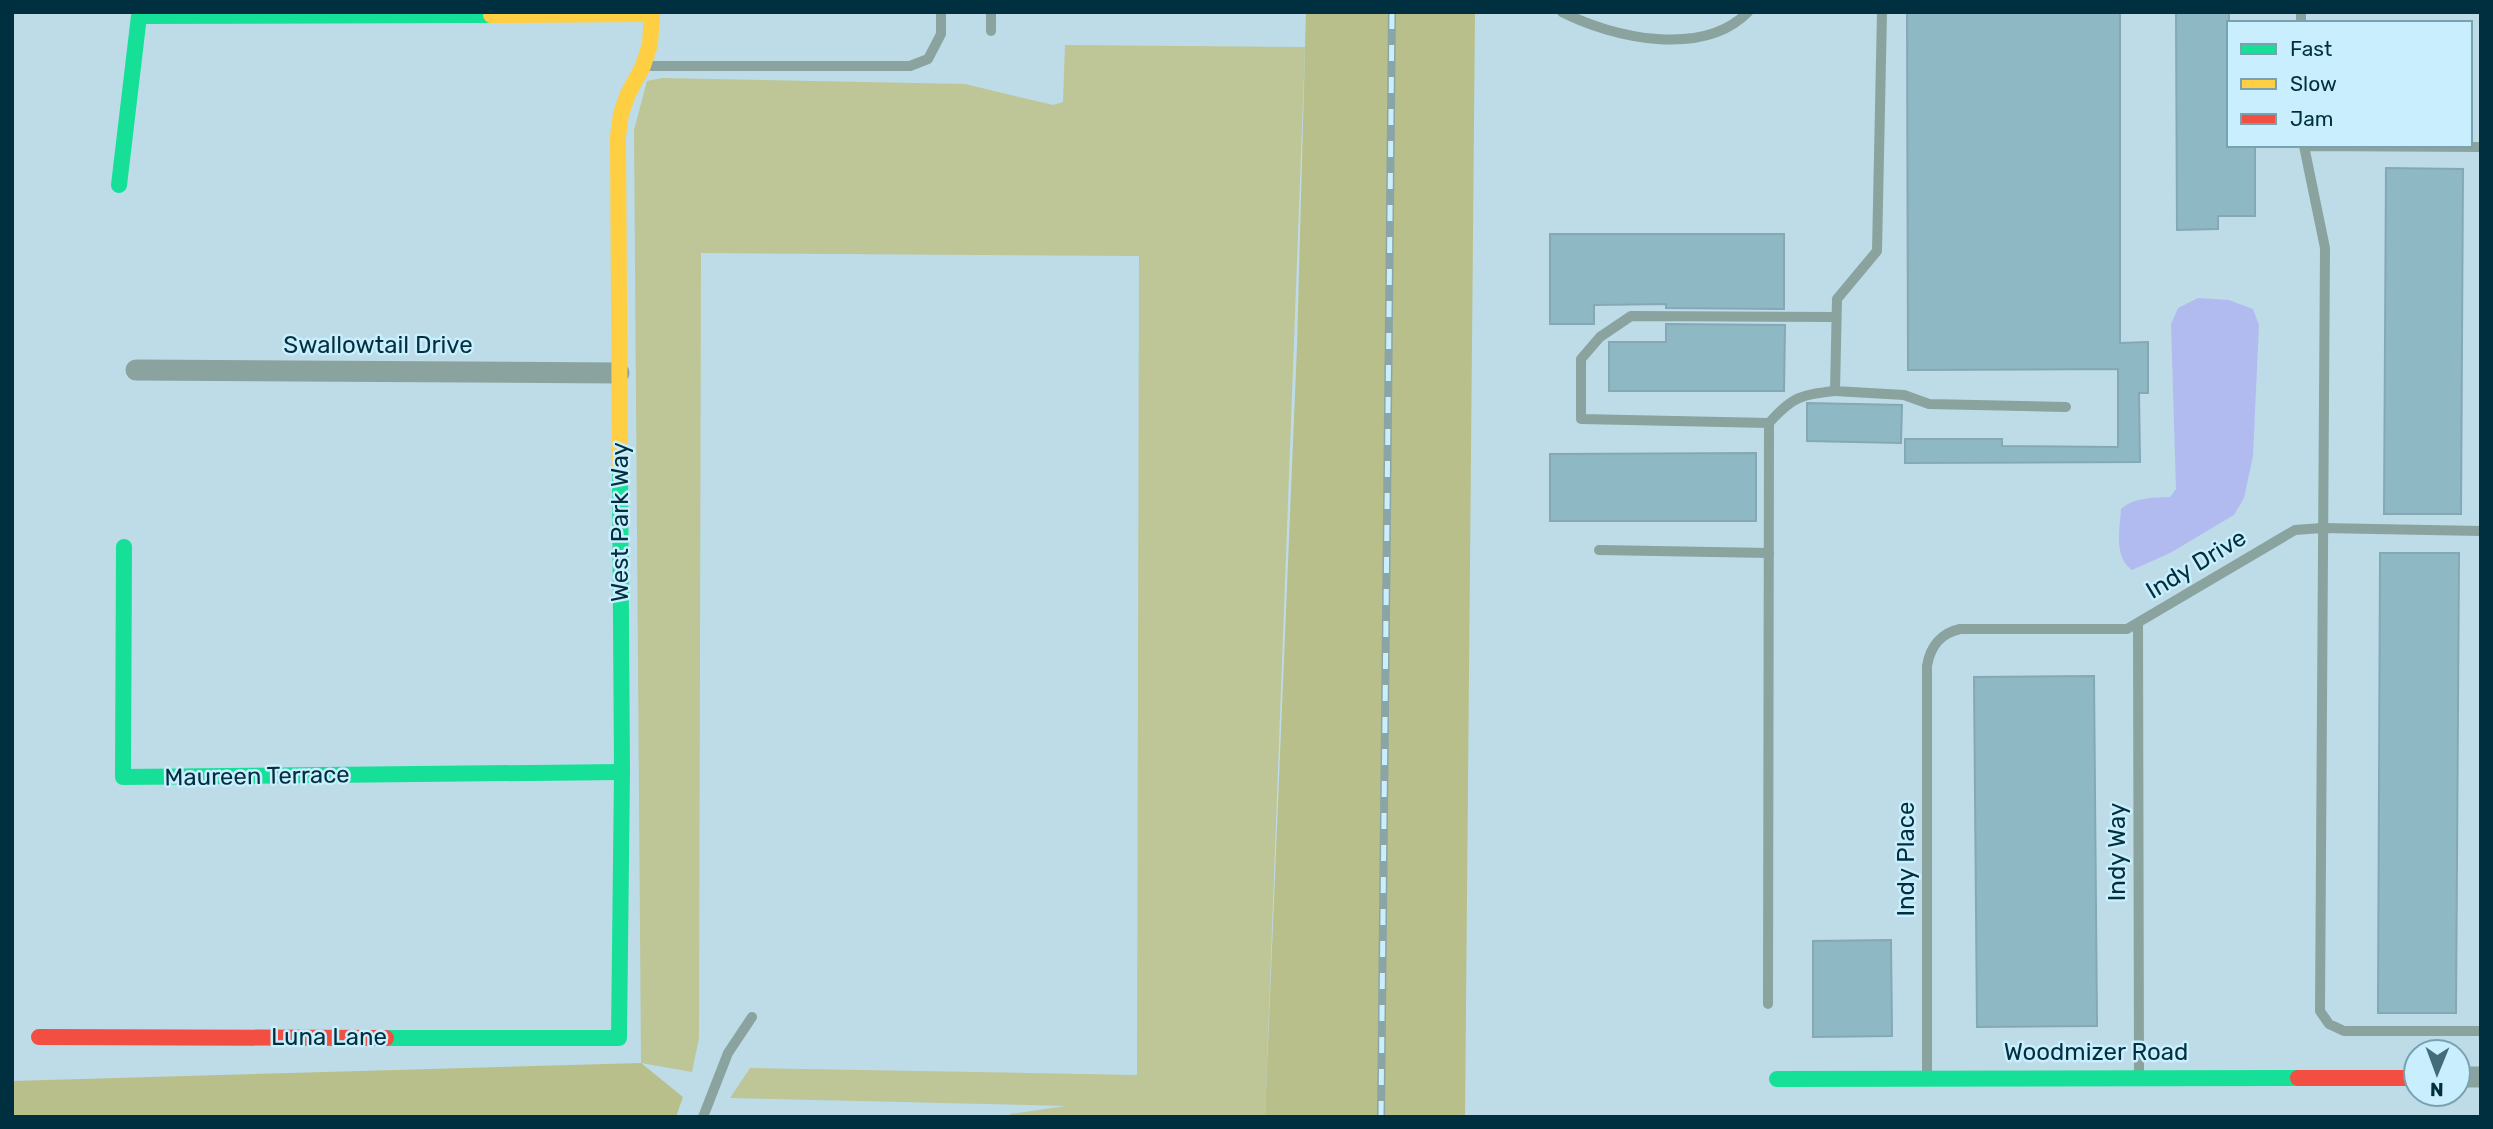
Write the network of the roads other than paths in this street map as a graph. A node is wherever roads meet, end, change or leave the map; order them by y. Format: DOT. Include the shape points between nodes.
graph roads {
  1 [pos="941,12"];
  2 [pos="991,12"];
  3 [pos="1562,12"];
  4 [pos="1748,12"];
  5 [pos="1882,12"];
  6 [pos="652,13"];
  7 [pos="991,31"];
  8 [pos="643,66"];
  9 [pos="2304,147"];
  10 [pos="119,185"];
  11 [pos="1836,317"];
  12 [pos="136,370"];
  13 [pos="619,373"];
  14 [pos="1835,391"];
  15 [pos="2066,407"];
  16 [pos="1769,423"];
  17 [pos="2322,528"];
  18 [pos="2481,531"];
  19 [pos="124,547"];
  20 [pos="1599,550"];
  21 [pos="1769,553"];
  22 [pos="2138,624"];
  23 [pos="1936,643"];
  24 [pos="622,772"];
  25 [pos="1769,1004"];
  26 [pos="752,1017"];
  27 [pos="2481,1031"];
  28 [pos="38,1037"];
  29 [pos="619,1038"];
  30 [pos="1927,1078"];
  31 [pos="2402,1078"];
  32 [pos="1777,1079"];
  33 [pos="2139,1079"];
  34 [pos="703,1117"];
  1 -- 8 [label="lane" via="941,34 928,59 910,66"];
  2 -- 7 [label="lane"];
  3 -- 4 [label="lane" via="1581,22 1639,37 1689,39 1718,33"];
  5 -- 11 [label="lane" via="1877,251 1837,299"];
  6 -- 8 [label="street, West Park Way"];
  6 -- 10 [label="street" via="139,16"];
  8 -- 13 [label="street, West Park Way" via="618,128"];
  9 -- 17 [label="lane" via="2325,248"];
  11 -- 14 [label="lane"];
  11 -- 16 [label="lane" via="1631,316 1600,337 1581,359 1581,419"];
  12 -- 13 [label="street, Swallowtail Drive"];
  13 -- 24 [label="street, West Park Way"];
  14 -- 15 [label="lane" via="1904,395 1929,404"];
  14 -- 16 [label="lane" via="1803,395 1785,405"];
  16 -- 21 [label="lane"];
  17 -- 18 [label="lane, Indy Drive"];
  17 -- 22 [label="lane, Indy Drive" via="2284,535"];
  17 -- 27 [label="lane" via="2320,1011 2329,1024 2344,1031"];
  19 -- 24 [label="street, Maureen Terrace" via="123,777"];
  20 -- 21 [label="lane"];
  21 -- 25 [label="lane"];
  22 -- 23 [label="lane, Indy Drive" via="2122,630 1960,629"];
  22 -- 33 [label="lane, Indy Way"];
  23 -- 30 [label="lane, Indy Place" via="1927,666"];
  24 -- 29 [label="street, West Park Way"];
  26 -- 34 [label="lane" via="727,1053"];
  28 -- 29 [label="street, Luna Lane"];
  30 -- 32 [label="street, Woodmizer Road"];
  30 -- 33 [label="street, Woodmizer Road"];
  31 -- 33 [label="street, Woodmizer Road"];
}
